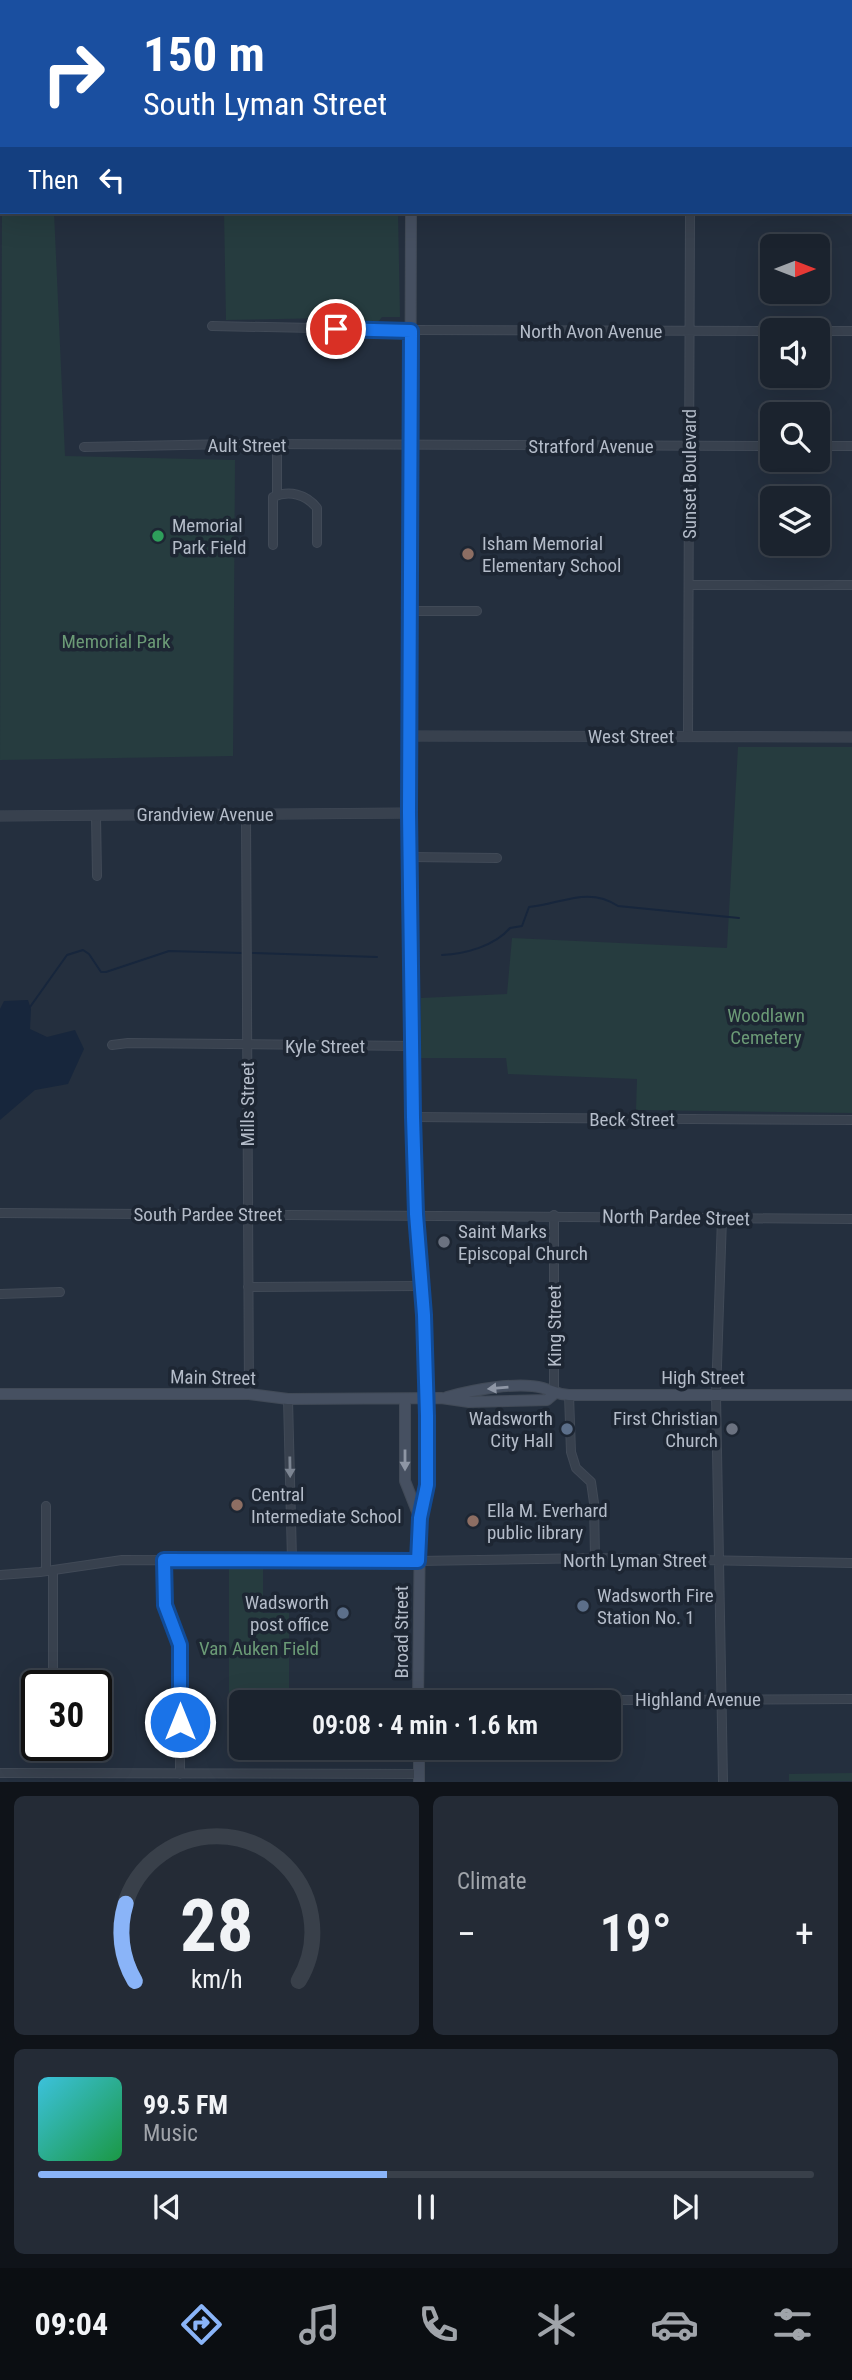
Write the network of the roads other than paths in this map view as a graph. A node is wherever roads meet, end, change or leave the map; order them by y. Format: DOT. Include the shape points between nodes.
graph roads {
  1 [pos="411,214"];
  2 [pos="690,214"];
  3 [pos="212,326"];
  4 [pos="411,331"];
  5 [pos="690,331"];
  6 [pos="760,331"];
  7 [pos="830,331"];
  8 [pos="852,331"];
  9 [pos="277,445"];
  10 [pos="410,446"];
  11 [pos="690,446"];
  12 [pos="760,446"];
  13 [pos="830,446"];
  14 [pos="852,446"];
  15 [pos="84,447"];
  16 [pos="277,495"];
  17 [pos="317,543"];
  18 [pos="273,545"];
  19 [pos="689,585"];
  20 [pos="852,585"];
  21 [pos="410,611"];
  22 [pos="477,611"];
  23 [pos="410,736"];
  24 [pos="688,737"];
  25 [pos="852,737"];
  26 [pos="409,813"];
  27 [pos="246,814"];
  28 [pos="96,815"];
  29 [pos="0,816"];
  30 [pos="410,857"];
  31 [pos="496,858"];
  32 [pos="97,876"];
  33 [pos="112,1045"];
  34 [pos="247,1046"];
  35 [pos="412,1046"];
  36 [pos="413,1117"];
  37 [pos="852,1120"];
  38 [pos="0,1213"];
  39 [pos="416,1214"];
  40 [pos="247,1215"];
  41 [pos="554,1215"];
  42 [pos="722,1218"];
  43 [pos="852,1219"];
  44 [pos="421,1286"];
  45 [pos="248,1287"];
  46 [pos="60,1292"];
  47 [pos="0,1294"];
  48 [pos="0,1394"];
  49 [pos="249,1394"];
  50 [pos="554,1394"];
  51 [pos="569,1395"];
  52 [pos="716,1395"];
  53 [pos="852,1395"];
  54 [pos="288,1399"];
  55 [pos="405,1399"];
  56 [pos="425,1399"];
  57 [pos="426,1493"];
  58 [pos="409,1494"];
  59 [pos="47,1506"];
  60 [pos="420,1518"];
  61 [pos="595,1558"];
  62 [pos="164,1560"];
  63 [pos="292,1560"];
  64 [pos="720,1560"];
  65 [pos="418,1561"];
  66 [pos="852,1563"];
  67 [pos="49,1571"];
  68 [pos="0,1575"];
  69 [pos="53,1670"];
  70 [pos="418,1690"];
  71 [pos="722,1699"];
  72 [pos="852,1699"];
  73 [pos="621,1700"];
  74 [pos="419,1760"];
  75 [pos="0,1773"];
  76 [pos="180,1774"];
  77 [pos="233,1778"];
  78 [pos="419,1778"];
  79 [pos="723,1782"];
  1 -- 4 [label="main road, Broad Street"];
  2 -- 5 [label="street, Sunset Boulevard"];
  3 -- 4 [label="street, North Avon Avenue"];
  4 -- 5 [label="street, North Avon Avenue"];
  4 -- 10 [label="main road, Broad Street"];
  5 -- 6 [label="street, North Avon Avenue"];
  5 -- 11 [label="street, Sunset Boulevard"];
  7 -- 8 [label="street"];
  9 -- 10 [label="street, Ault Street"];
  9 -- 15 [label="street, Ault Street"];
  9 -- 16 [label="street"];
  10 -- 11 [label="street, Stratford Avenue"];
  10 -- 21 [label="main road, Broad Street"];
  11 -- 12 [label="street, Stratford Avenue"];
  11 -- 19 [label="street, Sunset Boulevard"];
  13 -- 14 [label="street"];
  16 -- 17 [label="street" via="310,499 317,508"];
  16 -- 18 [label="street" via="273,497"];
  19 -- 20 [label="street"];
  19 -- 24 [label="street, Sunset Boulevard"];
  21 -- 22 [label="street"];
  21 -- 23 [label="main road, Broad Street"];
  23 -- 24 [label="street, West Street"];
  23 -- 26 [label="main road, Broad Street"];
  24 -- 25 [label="street, West Street"];
  26 -- 27 [label="street, Grandview Avenue"];
  26 -- 30 [label="main road, Broad Street"];
  27 -- 28 [label="street, Grandview Avenue"];
  27 -- 34 [label="street, Mills Street"];
  28 -- 29 [label="street, Grandview Avenue"];
  28 -- 32 [label="street"];
  30 -- 31 [label="street"];
  30 -- 35 [label="main road, Broad Street"];
  33 -- 34 [label="street, Kyle Street"];
  34 -- 35 [label="street, Kyle Street"];
  34 -- 40 [label="street, Mills Street"];
  35 -- 36 [label="main road, Broad Street"];
  36 -- 37 [label="street, Beck Street"];
  36 -- 39 [label="main road, Broad Street"];
  38 -- 40 [label="street, South Pardee Street"];
  39 -- 40 [label="street, South Pardee Street"];
  39 -- 41 [label="street, North Pardee Street"];
  39 -- 44 [label="main road, Broad Street"];
  40 -- 45 [label="street, Mills Street"];
  41 -- 42 [label="street, North Pardee Street"];
  41 -- 50 [label="street, King Street"];
  42 -- 43 [label="street, North Pardee Street"];
  42 -- 52 [label="street"];
  44 -- 45 [label="street"];
  44 -- 56 [label="main road, Broad Street"];
  45 -- 49 [label="street, Mills Street"];
  46 -- 47 [label="street"];
  48 -- 49 [label="main road, Main Street"];
  49 -- 54 [label="main road, Main Street"];
  50 -- 51 [label="main road, High Street"];
  50 -- 56 [label="main road, High Street" via="544,1388 502,1387"];
  51 -- 52 [label="main road, High Street"];
  51 -- 61 [label="street" via="571,1452 576,1468 591,1482"];
  52 -- 53 [label="main road, High Street"];
  52 -- 64 [label="street"];
  54 -- 55 [label="main road, Main Street"];
  54 -- 63 [label="street, one-way"];
  55 -- 56 [label="main road, Main Street"];
  55 -- 58 [label="main road, Broad Street, one-way"];
  56 -- 57 [label="main road, Broad Street"];
  57 -- 58 [label="main road" via="418,1497"];
  57 -- 60 [label="main road, Broad Street"];
  58 -- 60 [label="main road, Broad Street"];
  59 -- 67 [label="street"];
  60 -- 65 [label="main road, Broad Street"];
  61 -- 64 [label="street, North Lyman Street"];
  61 -- 65 [label="street, North Lyman Street"];
  62 -- 63 [label="street, North Lyman Street"];
  62 -- 67 [label="street, North Lyman Street" via="122,1560"];
  62 -- 76 [label="street" via="165,1605 180,1645"];
  63 -- 65 [label="street, North Lyman Street"];
  64 -- 66 [label="street, North Lyman Street"];
  64 -- 71 [label="street"];
  65 -- 70 [label="main road, Broad Street"];
  67 -- 68 [label="street, North Lyman Street"];
  67 -- 69 [label="street"];
  71 -- 72 [label="street, Highland Avenue"];
  71 -- 73 [label="street, Highland Avenue"];
  71 -- 79 [label="street"];
  74 -- 78 [label="main road"];
  75 -- 76 [label="street"];
  76 -- 77 [label="street"];
  77 -- 78 [label="street"];
}
